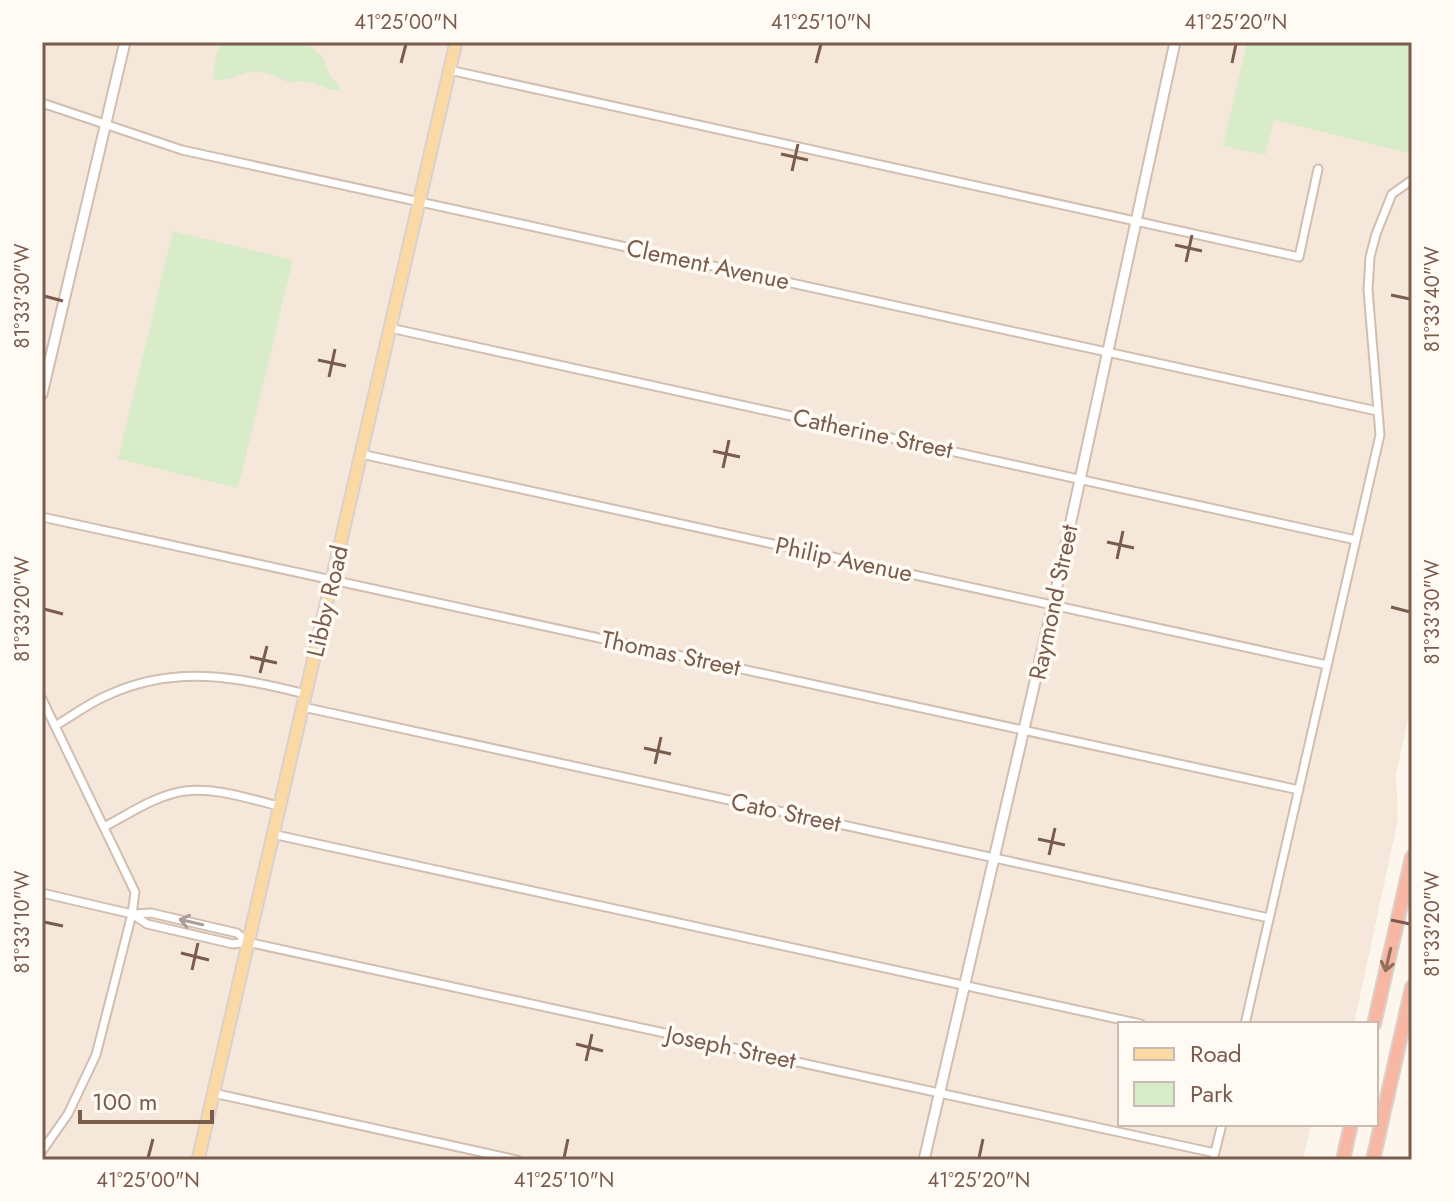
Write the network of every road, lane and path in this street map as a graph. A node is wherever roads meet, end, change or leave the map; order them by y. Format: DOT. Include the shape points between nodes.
graph roads {
  1 [pos="125,42"];
  2 [pos="456,42"];
  3 [pos="1175,42"];
  4 [pos="449,70"];
  5 [pos="42,103"];
  6 [pos="106,125"];
  7 [pos="1318,169"];
  8 [pos="1412,180"];
  9 [pos="418,200"];
  10 [pos="1136,221"];
  11 [pos="390,328"];
  12 [pos="1108,352"];
  13 [pos="42,394"];
  14 [pos="1377,411"];
  15 [pos="361,454"];
  16 [pos="1080,478"];
  17 [pos="42,517"];
  18 [pos="1356,540"];
  19 [pos="333,579"];
  20 [pos="1053,604"];
  21 [pos="1327,665"];
  22 [pos="306,694"];
  23 [pos="42,699"];
  24 [pos="303,707"];
  25 [pos="55,726"];
  26 [pos="1024,730"];
  27 [pos="1299,790"];
  28 [pos="279,806"];
  29 [pos="104,827"];
  30 [pos="272,834"];
  31 [pos="1412,857"];
  32 [pos="994,858"];
  33 [pos="42,893"];
  34 [pos="132,914"];
  35 [pos="1269,918"];
  36 [pos="247,942"];
  37 [pos="965,986"];
  38 [pos="1412,987"];
  39 [pos="1132,1022"];
  40 [pos="1245,1022"];
  41 [pos="1374,1022"];
  42 [pos="940,1092"];
  43 [pos="213,1093"];
  44 [pos="1222,1126"];
  45 [pos="1351,1126"];
  46 [pos="42,1151"];
  47 [pos="1214,1156"];
  48 [pos="198,1160"];
  49 [pos="517,1160"];
  50 [pos="924,1160"];
  51 [pos="1343,1160"];
  52 [pos="1373,1160"];
  1 -- 6 [label="street"];
  2 -- 4 [label="main road, Libby Road"];
  3 -- 10 [label="street, Raymond Street"];
  4 -- 9 [label="main road, Libby Road"];
  4 -- 10 [label="street"];
  5 -- 6 [label="street, Clement Avenue"];
  6 -- 9 [label="street, Clement Avenue" via="182,150"];
  6 -- 13 [label="street"];
  7 -- 10 [label="street" via="1299,257"];
  8 -- 14 [label="street" via="1392,194 1370,257"];
  9 -- 11 [label="main road, Libby Road"];
  9 -- 12 [label="street, Clement Avenue"];
  10 -- 12 [label="street, Raymond Street"];
  11 -- 15 [label="main road, Libby Road"];
  11 -- 16 [label="street, Catherine Street"];
  12 -- 14 [label="street, Clement Avenue"];
  12 -- 16 [label="street, Raymond Street"];
  14 -- 18 [label="street" via="1380,435"];
  15 -- 19 [label="main road, Libby Road"];
  15 -- 20 [label="street, Philip Avenue"];
  16 -- 18 [label="street, Catherine Street"];
  16 -- 20 [label="street, Raymond Street"];
  17 -- 19 [label="street, Thomas Street"];
  18 -- 21 [label="street"];
  19 -- 22 [label="main road, Libby Road"];
  19 -- 26 [label="street, Thomas Street"];
  20 -- 21 [label="street, Philip Avenue"];
  20 -- 26 [label="street, Raymond Street"];
  21 -- 27 [label="street"];
  22 -- 24 [label="main road, Libby Road"];
  22 -- 25 [label="street" via="238,678 177,676 106,695"];
  23 -- 25 [label="street"];
  24 -- 28 [label="main road, Libby Road"];
  24 -- 32 [label="street, Cato Street"];
  25 -- 29 [label="street"];
  26 -- 27 [label="street, Thomas Street"];
  26 -- 32 [label="street, Raymond Street"];
  27 -- 35 [label="street"];
  28 -- 29 [label="street" via="184,791"];
  28 -- 30 [label="main road, Libby Road"];
  29 -- 34 [label="street" via="135,892"];
  30 -- 36 [label="main road, Libby Road"];
  30 -- 37 [label="street"];
  31 -- 41 [label="highway, one-way"];
  32 -- 35 [label="street, Cato Street"];
  32 -- 37 [label="street, Raymond Street"];
  33 -- 34 [label="street, Joseph Street"];
  34 -- 36 [label="street, Joseph Street" via="151,913 237,933"];
  34 -- 46 [label="street" via="96,1055 68,1114"];
  35 -- 40 [label="street"];
  36 -- 42 [label="street, Joseph Street"];
  36 -- 43 [label="main road, Libby Road"];
  37 -- 39 [label="street"];
  37 -- 42 [label="street, Raymond Street"];
  38 -- 52 [label="highway"];
  42 -- 47 [label="street, Joseph Street"];
  42 -- 50 [label="street, Raymond Street"];
  43 -- 48 [label="main road, Libby Road"];
  43 -- 49 [label="street"];
  44 -- 47 [label="street"];
  45 -- 51 [label="highway"];
}
